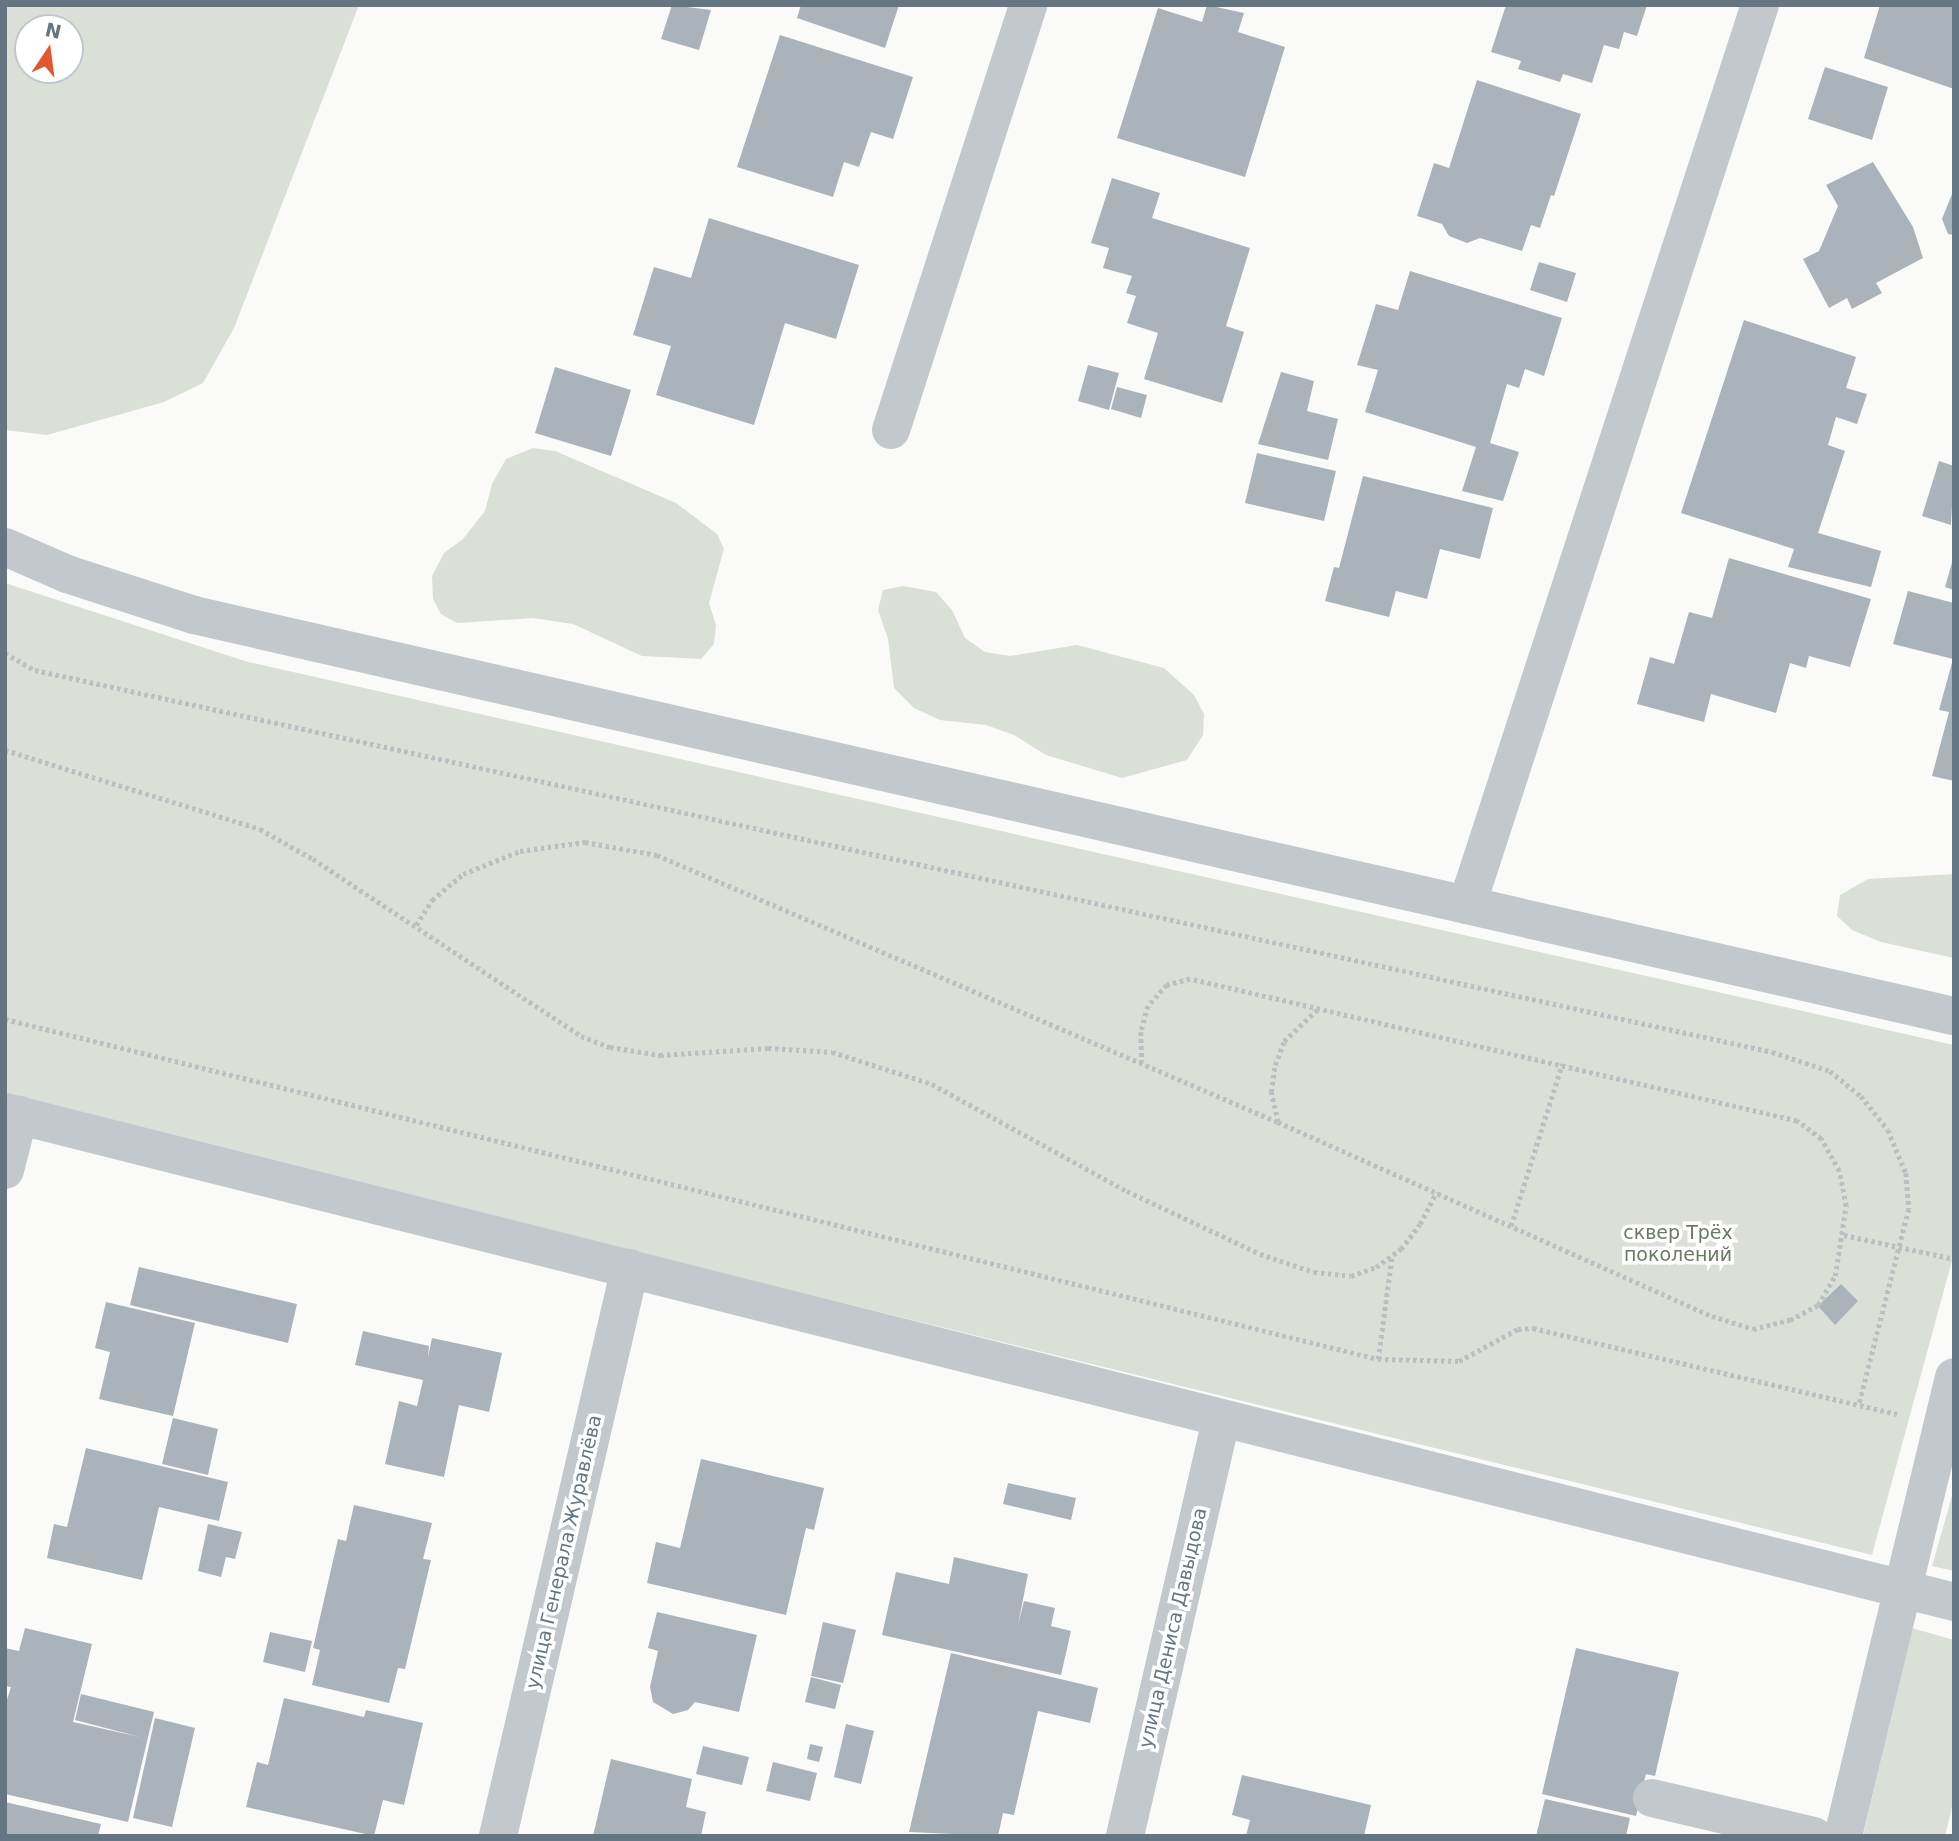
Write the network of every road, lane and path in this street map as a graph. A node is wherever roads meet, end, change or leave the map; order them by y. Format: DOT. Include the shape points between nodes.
graph roads {
  1 [pos="1028,5"];
  2 [pos="1760,5"];
  3 [pos="891,430"];
  4 [pos="5,547"];
  5 [pos="5,653"];
  6 [pos="5,750"];
  7 [pos="1467,905"];
  8 [pos="416,925"];
  9 [pos="1319,1008"];
  10 [pos="1954,1016"];
  11 [pos="5,1019"];
  12 [pos="1142,1062"];
  13 [pos="1562,1064"];
  14 [pos="12,1114"];
  15 [pos="1278,1122"];
  16 [pos="5,1170"];
  17 [pos="1436,1192"];
  18 [pos="1511,1226"];
  19 [pos="1844,1235"];
  20 [pos="1900,1248"];
  21 [pos="1392,1256"];
  22 [pos="1954,1259"];
  23 [pos="630,1268"];
  24 [pos="1378,1359"];
  25 [pos="1954,1377"];
  26 [pos="1859,1405"];
  27 [pos="1900,1414"];
  28 [pos="1221,1420"];
  29 [pos="1899,1589"];
  30 [pos="1954,1602"];
  31 [pos="1652,1798"];
  32 [pos="498,1836"];
  33 [pos="1125,1836"];
  34 [pos="1814,1836"];
  35 [pos="1843,1836"];
  1 -- 3 [label="street"];
  2 -- 7 [label="street"];
  4 -- 7 [label="street" via="67,574 194,615"];
  5 -- 20 [label="path" via="35,670 1772,1052 1830,1071 1861,1096 1888,1130 1906,1173 1909,1209"];
  6 -- 8 [label="path" via="260,829"];
  7 -- 10 [label="street"];
  8 -- 12 [label="path" via="432,900 463,874 520,851 586,842 657,855"];
  8 -- 21 [label="path" via="581,1036 610,1047 660,1055 768,1048 832,1052 932,1084 1127,1191 1260,1254 1314,1272 1351,1276"];
  9 -- 12 [label="path" via="1190,979 1167,985 1149,1006 1141,1032"];
  9 -- 13 [label="path"];
  9 -- 15 [label="path" via="1284,1041 1275,1065 1271,1092"];
  11 -- 24 [label="path"];
  12 -- 15 [label="path"];
  13 -- 18 [label="path"];
  13 -- 19 [label="path" via="1797,1121 1821,1139 1839,1171 1846,1206"];
  14 -- 16 [label="street"];
  14 -- 23 [label="street"];
  15 -- 17 [label="path"];
  17 -- 18 [label="path"];
  17 -- 21 [label="path" via="1420,1224"];
  18 -- 19 [label="path" via="1712,1316 1752,1329 1790,1321 1818,1305 1835,1276"];
  19 -- 20 [label="path"];
  20 -- 22 [label="path"];
  20 -- 26 [label="path"];
  21 -- 24 [label="path"];
  23 -- 28 [label="street"];
  23 -- 32 [label="street, улица Генерала Журавлёва"];
  24 -- 26 [label="path" via="1458,1361 1518,1329 1532,1328"];
  25 -- 29 [label="street"];
  26 -- 27 [label="path"];
  28 -- 29 [label="street"];
  28 -- 33 [label="street, улица Дениса Давыдова"];
  29 -- 30 [label="street"];
  29 -- 35 [label="street"];
  31 -- 34 [label="street"];
}
